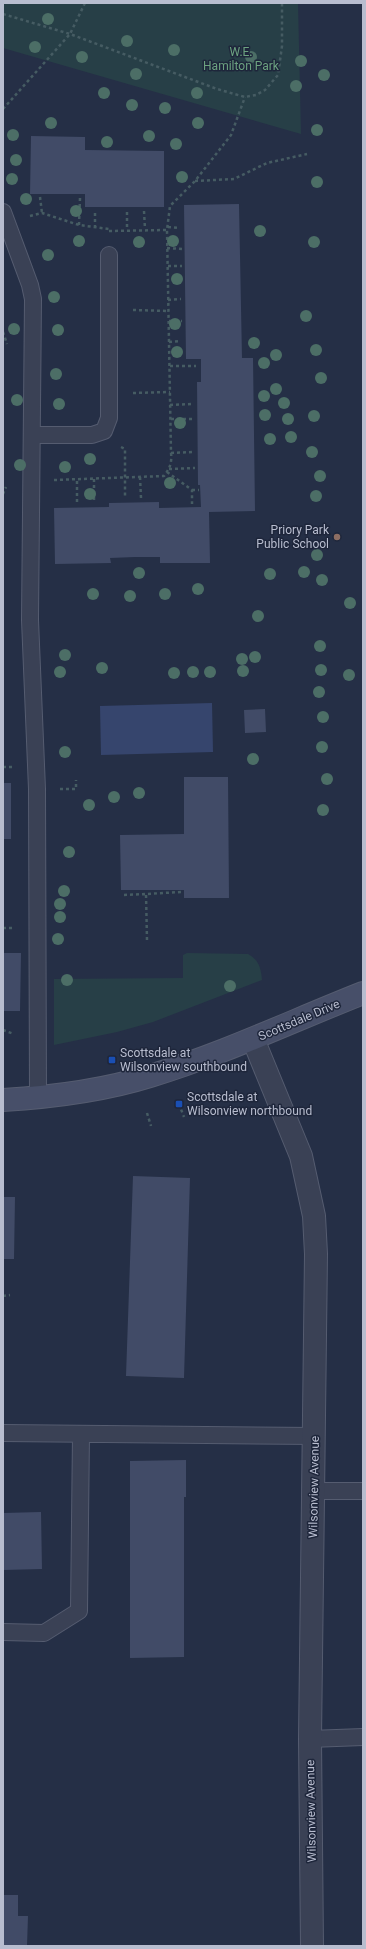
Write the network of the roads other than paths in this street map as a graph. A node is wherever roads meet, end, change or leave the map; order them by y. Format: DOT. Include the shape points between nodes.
graph roads {
  1 [pos="5,218"];
  2 [pos="109,255"];
  3 [pos="32,435"];
  4 [pos="363,993"];
  5 [pos="254,1039"];
  6 [pos="38,1098"];
  7 [pos="3,1100"];
  8 [pos="3,1433"];
  9 [pos="81,1434"];
  10 [pos="315,1436"];
  11 [pos="314,1491"];
  12 [pos="363,1491"];
  13 [pos="3,1632"];
  14 [pos="363,1737"];
  15 [pos="310,1739"];
  16 [pos="312,1946"];
  1 -- 3 [label="lane" via="33,299"];
  2 -- 3 [label="lane" via="109,418 104,431 92,435"];
  3 -- 6 [label="lane" via="30,620 37,789"];
  4 -- 5 [label="street, Scottsdale Drive"];
  5 -- 6 [label="street, Scottsdale Drive" via="150,1076 97,1089"];
  5 -- 10 [label="street, Wilsonview Avenue" via="301,1156 314,1216"];
  6 -- 7 [label="street, Scottsdale Drive"];
  8 -- 9 [label="lane"];
  9 -- 10 [label="lane"];
  9 -- 13 [label="lane" via="79,1611 44,1633"];
  10 -- 11 [label="street, Wilsonview Avenue"];
  11 -- 12 [label="lane"];
  11 -- 15 [label="street, Wilsonview Avenue"];
  14 -- 15 [label="lane"];
  15 -- 16 [label="street, Wilsonview Avenue"];
}
